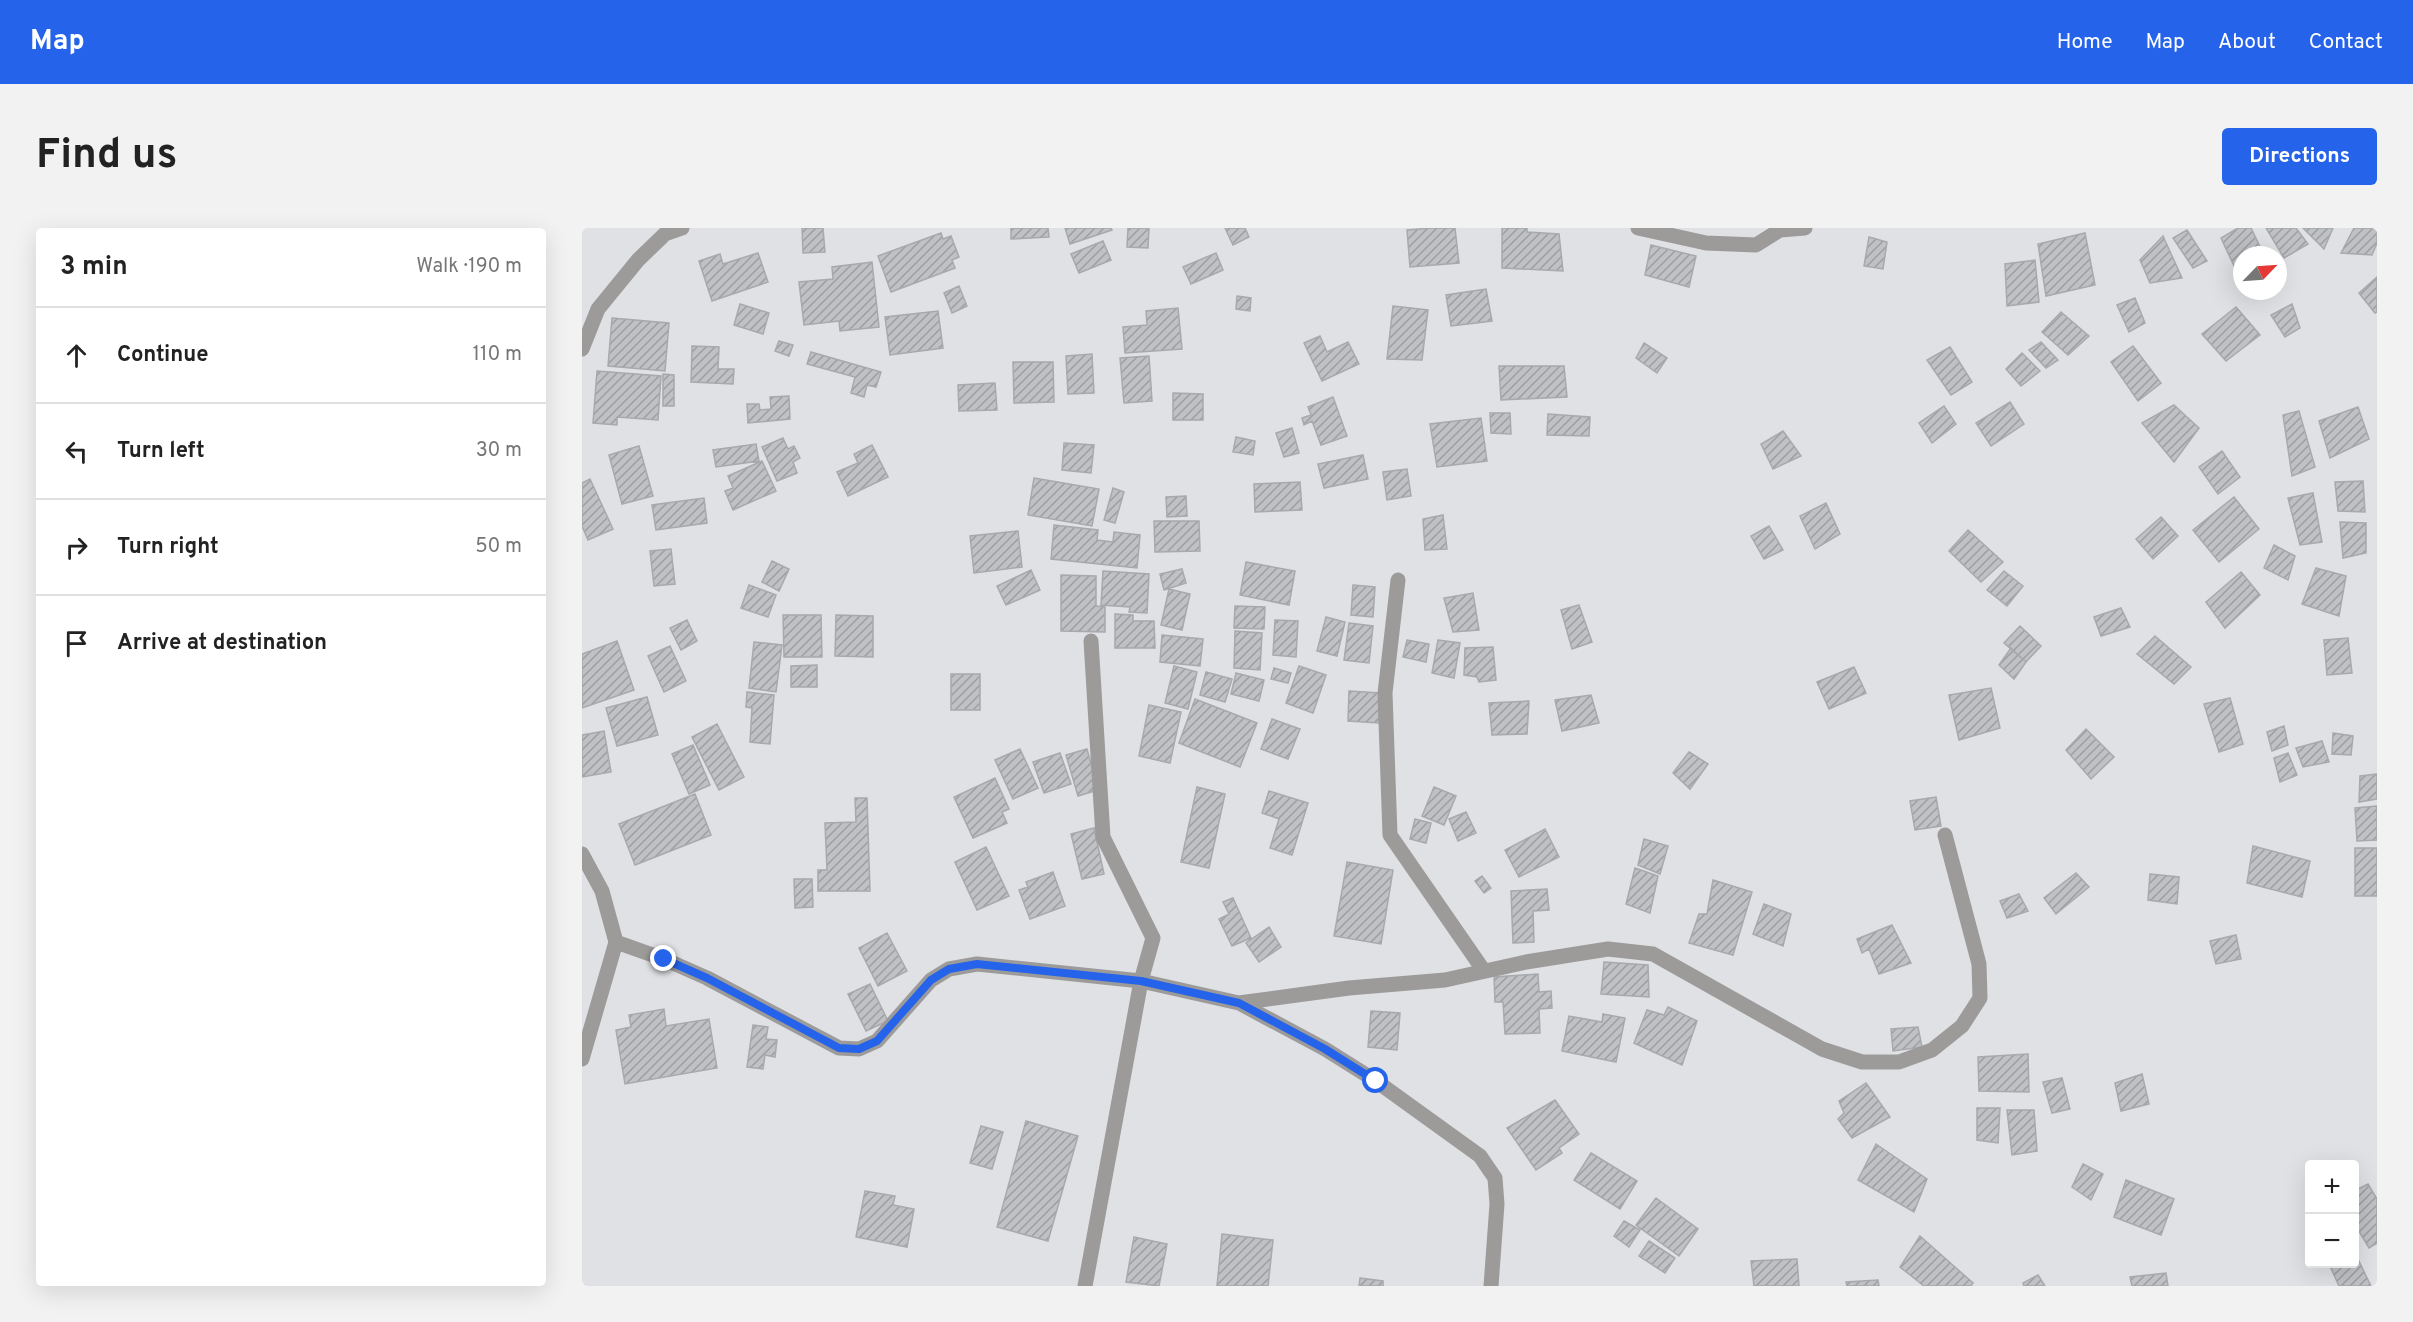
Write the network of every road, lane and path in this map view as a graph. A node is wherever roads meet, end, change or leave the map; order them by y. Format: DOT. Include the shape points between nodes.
graph roads {
  1 [pos="682,228"];
  2 [pos="1638,228"];
  3 [pos="1805,228"];
  4 [pos="665,231"];
  5 [pos="582,349"];
  6 [pos="1398,580"];
  7 [pos="1091,640"];
  8 [pos="1945,835"];
  9 [pos="582,854"];
  10 [pos="616,942"];
  11 [pos="1484,971"];
  12 [pos="1141,981"];
  13 [pos="1239,1003"];
  14 [pos="582,1059"];
  15 [pos="1085,1286"];
  16 [pos="1491,1286"];
  1 -- 4 [label="street"];
  2 -- 3 [label="street" via="1706,243 1756,245 1779,230"];
  4 -- 5 [label="street" via="598,309"];
  6 -- 11 [label="street" via="1385,693 1390,835"];
  7 -- 12 [label="street" via="1103,837 1153,938"];
  8 -- 11 [label="street" via="1979,964 1980,998 1962,1026 1932,1050 1899,1062 1862,1062 1822,1049 1653,954 1608,949"];
  9 -- 10 [label="street" via="602,891"];
  10 -- 12 [label="street" via="707,978 839,1048 859,1049 877,1041 931,980 949,969 977,964"];
  10 -- 14 [label="street"];
  11 -- 13 [label="street" via="1445,980"];
  12 -- 13 [label="street"];
  12 -- 15 [label="street"];
  13 -- 16 [label="street" via="1325,1049 1480,1156 1495,1179"];
}
